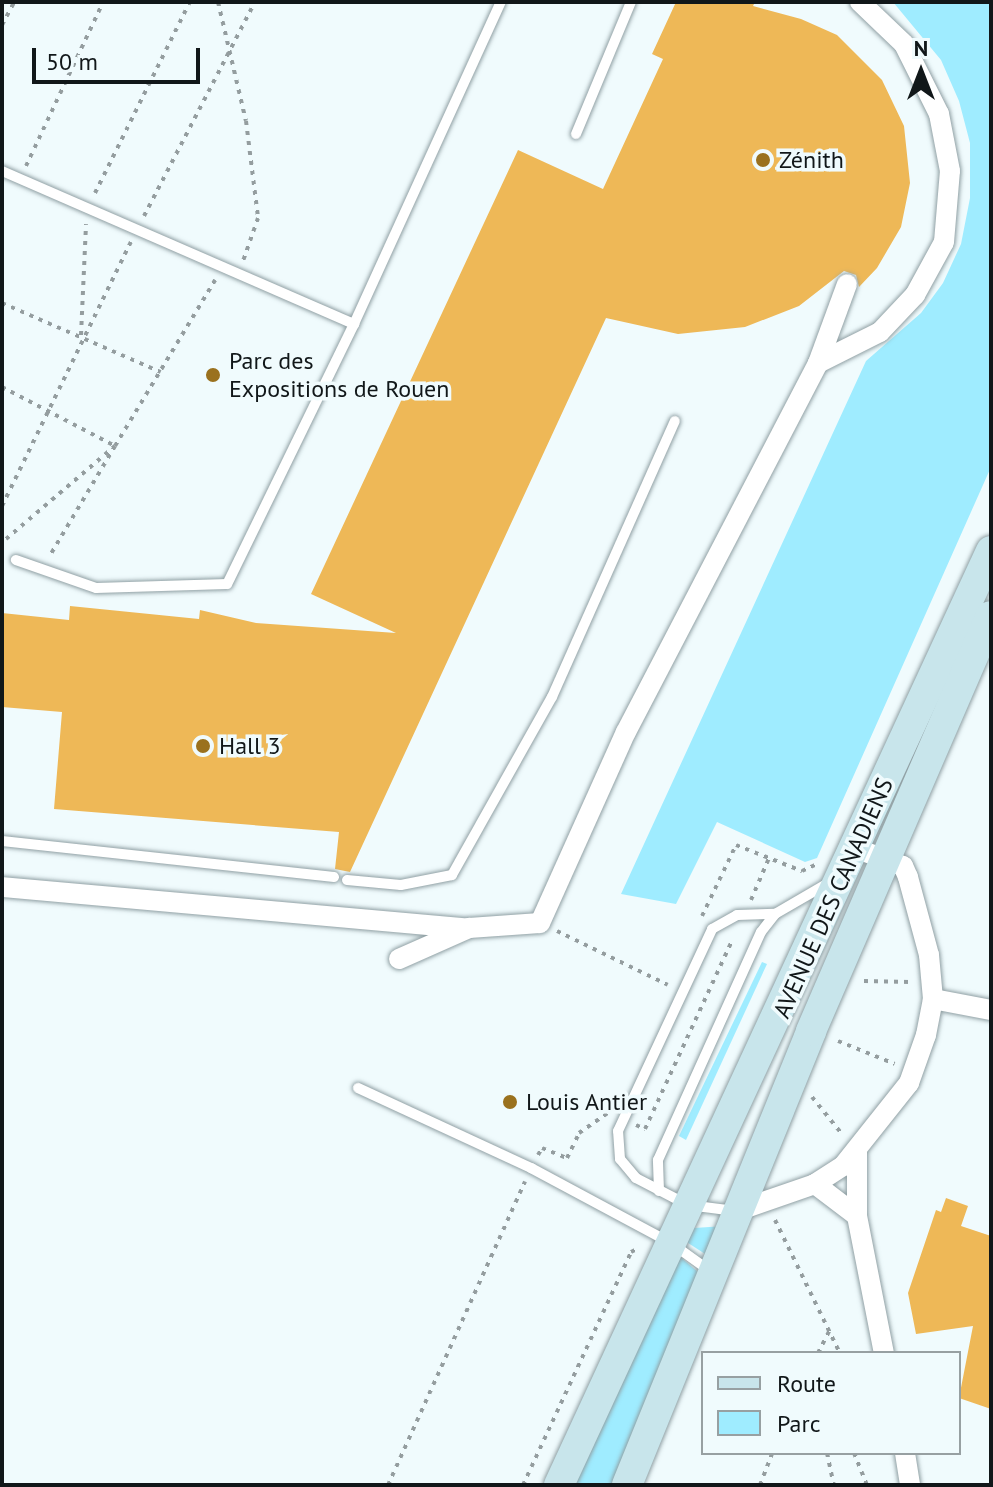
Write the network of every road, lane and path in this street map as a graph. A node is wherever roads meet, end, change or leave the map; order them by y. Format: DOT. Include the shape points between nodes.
graph roads {
  1 [pos="14,2"];
  2 [pos="103,2"];
  3 [pos="190,2"];
  4 [pos="218,2"];
  5 [pos="255,2"];
  6 [pos="501,2"];
  7 [pos="631,2"];
  8 [pos="860,2"];
  9 [pos="2,25"];
  10 [pos="229,49"];
  11 [pos="576,134"];
  12 [pos="2,171"];
  13 [pos="20,179"];
  14 [pos="87,208"];
  15 [pos="137,230"];
  16 [pos="222,267"];
  17 [pos="239,274"];
  18 [pos="847,284"];
  19 [pos="2,303"];
  20 [pos="354,324"];
  21 [pos="80,340"];
  22 [pos="818,363"];
  23 [pos="161,372"];
  24 [pos="2,387"];
  25 [pos="50,410"];
  26 [pos="675,421"];
  27 [pos="115,446"];
  28 [pos="2,506"];
  29 [pos="6,539"];
  30 [pos="991,551"];
  31 [pos="16,560"];
  32 [pos="42,569"];
  33 [pos="991,616"];
  34 [pos="2,841"];
  35 [pos="886,859"];
  36 [pos="842,861"];
  37 [pos="334,877"];
  38 [pos="347,880"];
  39 [pos="2,887"];
  40 [pos="775,914"];
  41 [pos="469,928"];
  42 [pos="696,930"];
  43 [pos="732,941"];
  44 [pos="399,959"];
  45 [pos="676,972"];
  46 [pos="864,981"];
  47 [pos="669,986"];
  48 [pos="932,990"];
  49 [pos="991,1010"];
  50 [pos="838,1041"];
  51 [pos="913,1072"];
  52 [pos="358,1088"];
  53 [pos="811,1096"];
  54 [pos="609,1111"];
  55 [pos="624,1118"];
  56 [pos="857,1150"];
  57 [pos="815,1184"];
  58 [pos="659,1191"];
  59 [pos="688,1205"];
  60 [pos="737,1211"];
  61 [pos="772,1212"];
  62 [pos="857,1216"];
  63 [pos="660,1244"];
  64 [pos="712,1272"];
  65 [pos="831,1328"];
  66 [pos="819,1351"];
  67 [pos="839,1351"];
  68 [pos="884,1351"];
  69 [pos="771,1455"];
  70 [pos="827,1455"];
  71 [pos="855,1455"];
  72 [pos="905,1455"];
  73 [pos="523,1485"];
  74 [pos="559,1485"];
  75 [pos="627,1485"];
  76 [pos="760,1485"];
  77 [pos="834,1485"];
  78 [pos="867,1485"];
  79 [pos="910,1485"];
  1 -- 9 [label="path"];
  2 -- 13 [label="path"];
  3 -- 14 [label="path"];
  4 -- 10 [label="path"];
  5 -- 10 [label="path"];
  6 -- 20 [label="lane"];
  7 -- 11 [label="lane"];
  8 -- 22 [label="street" via="904,44 939,114 950,171 944,242 915,295 880,332"];
  10 -- 15 [label="path"];
  10 -- 17 [label="path" via="246,121 258,218"];
  12 -- 13 [label="lane"];
  13 -- 14 [label="lane"];
  14 -- 15 [label="lane"];
  14 -- 21 [label="path"];
  15 -- 16 [label="lane"];
  15 -- 21 [label="path"];
  16 -- 17 [label="lane"];
  16 -- 23 [label="path"];
  17 -- 20 [label="lane"];
  18 -- 22 [label="street"];
  19 -- 21 [label="path"];
  20 -- 32 [label="lane" via="227,584 96,588"];
  21 -- 23 [label="path"];
  21 -- 25 [label="path"];
  22 -- 41 [label="street" via="626,732 540,923"];
  23 -- 27 [label="path"];
  24 -- 25 [label="path"];
  25 -- 27 [label="path"];
  25 -- 28 [label="path"];
  26 -- 38 [label="lane" via="552,697 452,875 401,885"];
  27 -- 29 [label="path"];
  27 -- 32 [label="path"];
  30 -- 36 [label="main road, AVENUE DES CANADIENS"];
  31 -- 32 [label="lane"];
  33 -- 35 [label="main road, AVENUE DES CANADIENS"];
  34 -- 37 [label="lane"];
  35 -- 36 [label="street"];
  35 -- 48 [label="street" via="903,866 921,910"];
  35 -- 60 [label="main road, AVENUE DES CANADIENS"];
  36 -- 40 [label="lane"];
  36 -- 42 [label="path" via="802,871 736,845"];
  36 -- 59 [label="main road, AVENUE DES CANADIENS"];
  39 -- 41 [label="street"];
  40 -- 55 [label="lane" via="737,915 712,929"];
  40 -- 58 [label="lane" via="761,932 658,1160"];
  41 -- 44 [label="street"];
  43 -- 55 [label="path" via="645,1129"];
  45 -- 47 [label="path"];
  46 -- 48 [label="path"];
  48 -- 49 [label="street"];
  48 -- 51 [label="street"];
  50 -- 51 [label="path"];
  51 -- 56 [label="street"];
  52 -- 63 [label="lane" via="531,1168"];
  53 -- 56 [label="path"];
  54 -- 55 [label="path"];
  55 -- 58 [label="lane" via="618,1131 620,1159 636,1178"];
  56 -- 57 [label="street"];
  56 -- 62 [label="street"];
  57 -- 60 [label="street"];
  57 -- 62 [label="street"];
  58 -- 59 [label="lane"];
  59 -- 60 [label="lane"];
  59 -- 63 [label="main road, AVENUE DES CANADIENS"];
  60 -- 64 [label="main road, AVENUE DES CANADIENS"];
  61 -- 65 [label="path"];
  62 -- 68 [label="street"];
  63 -- 64 [label="lane"];
  63 -- 73 [label="path" via="631,1252"];
  63 -- 74 [label="main road, AVENUE DES CANADIENS"];
  64 -- 75 [label="main road, AVENUE DES CANADIENS"];
  65 -- 66 [label="path"];
  65 -- 67 [label="path"];
  69 -- 76 [label="path"];
  70 -- 77 [label="path"];
  71 -- 78 [label="path"];
  72 -- 79 [label="street"];
}
